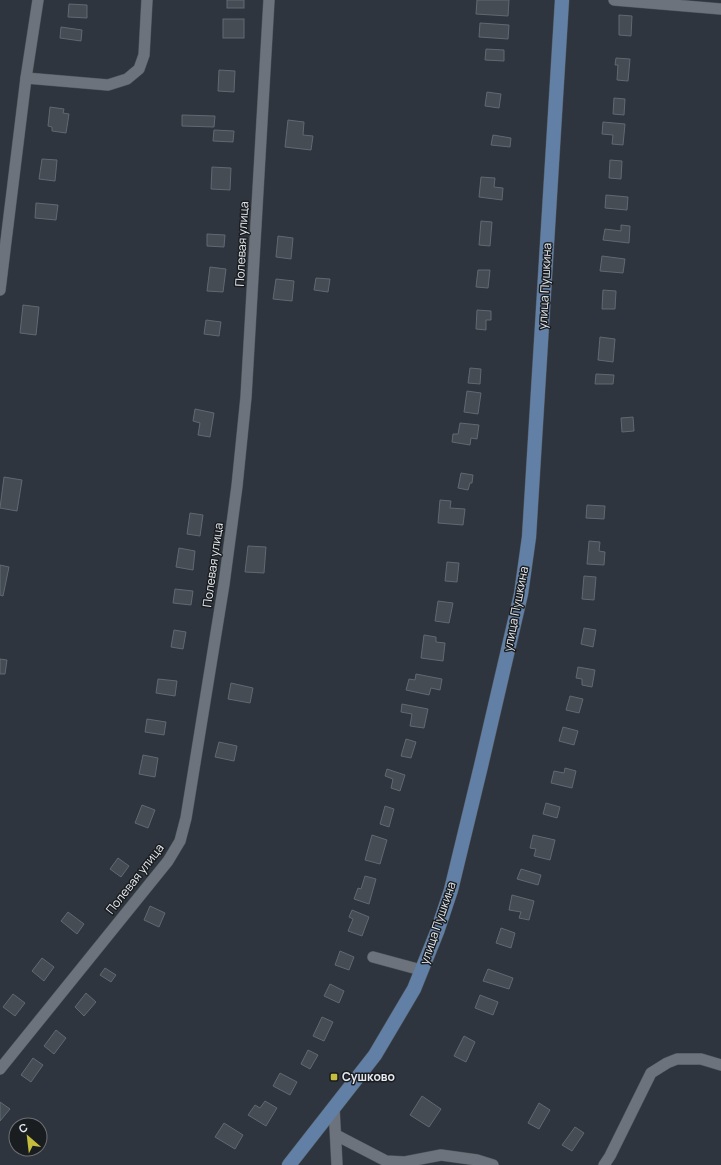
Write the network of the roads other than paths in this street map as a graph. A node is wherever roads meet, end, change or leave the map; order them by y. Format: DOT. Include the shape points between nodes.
graph roads {
  1 [pos="38,0"];
  2 [pos="147,0"];
  3 [pos="269,0"];
  4 [pos="562,0"];
  5 [pos="614,0"];
  6 [pos="721,9"];
  7 [pos="26,78"];
  8 [pos="0,290"];
  9 [pos="374,957"];
  10 [pos="421,970"];
  11 [pos="721,1065"];
  12 [pos="0,1069"];
  13 [pos="334,1107"];
  14 [pos="336,1135"];
  15 [pos="289,1165"];
  16 [pos="337,1165"];
  17 [pos="493,1165"];
  18 [pos="604,1165"];
  1 -- 7 [label="street"];
  2 -- 7 [label="street" via="144,55 139,69 128,79 108,85"];
  3 -- 12 [label="street, Полевая улица" via="246,396 237,486 224,584 186,818 180,841 168,861"];
  4 -- 10 [label="main road, улица Пушкина" via="535,452 525,566 519,602 451,890"];
  5 -- 6 [label="street"];
  7 -- 8 [label="street"];
  9 -- 10 [label="street"];
  10 -- 13 [label="main road, улица Пушкина" via="414,989 375,1055"];
  11 -- 18 [label="street" via="701,1059 677,1059 651,1073"];
  13 -- 14 [label="street"];
  13 -- 15 [label="main road, улица Пушкина"];
  14 -- 16 [label="street"];
  14 -- 17 [label="street" via="386,1161 405,1162 441,1155"];
}
